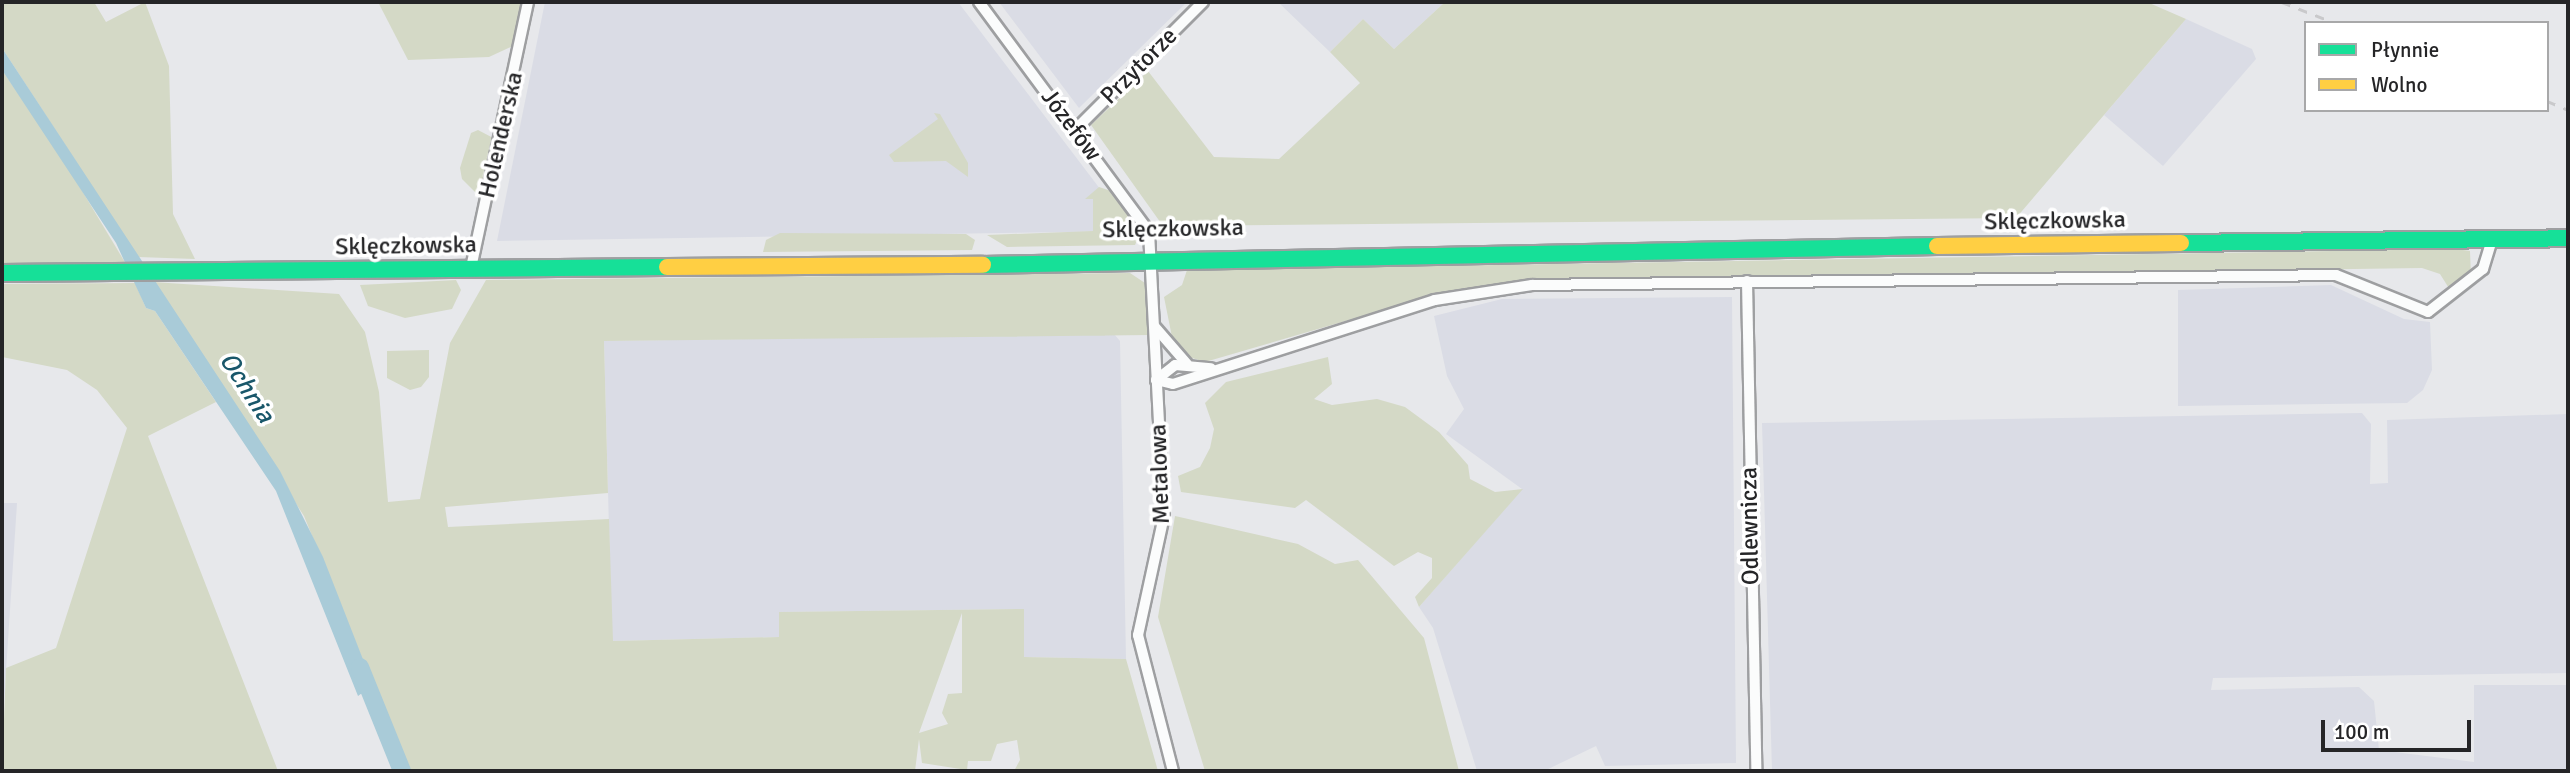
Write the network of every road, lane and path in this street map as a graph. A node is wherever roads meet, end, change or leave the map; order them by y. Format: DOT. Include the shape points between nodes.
graph roads {
  1 [pos="528,2"];
  2 [pos="979,2"];
  3 [pos="1203,2"];
  4 [pos="1075,130"];
  5 [pos="2493,237"];
  6 [pos="2568,238"];
  7 [pos="1153,258"];
  8 [pos="471,268"];
  9 [pos="4,275"];
  10 [pos="1748,281"];
  11 [pos="1155,327"];
  12 [pos="1186,364"];
  13 [pos="1214,369"];
  14 [pos="1156,380"];
  15 [pos="1173,771"];
  16 [pos="1756,771"];
  1 -- 8 [label="street, Holenderska"];
  2 -- 4 [label="street, Józefów"];
  3 -- 4 [label="street, Przytorze"];
  4 -- 7 [label="street, Józefów" via="1149,232"];
  5 -- 6 [label="main road, Sklęczkowska"];
  5 -- 7 [label="main road, Sklęczkowska"];
  5 -- 10 [label="street" via="2483,268 2428,312 2336,275"];
  7 -- 8 [label="main road, Sklęczkowska"];
  7 -- 11 [label="street, Metalowa"];
  8 -- 9 [label="main road, Sklęczkowska"];
  10 -- 13 [label="street" via="1483,291"];
  10 -- 16 [label="street, Odlewnicza"];
  11 -- 12 [label="street"];
  11 -- 14 [label="street, Metalowa"];
  12 -- 13 [label="street"];
  12 -- 14 [label="street"];
  13 -- 14 [label="street" via="1173,384"];
  14 -- 15 [label="street, Metalowa" via="1164,516 1138,635"];
}
